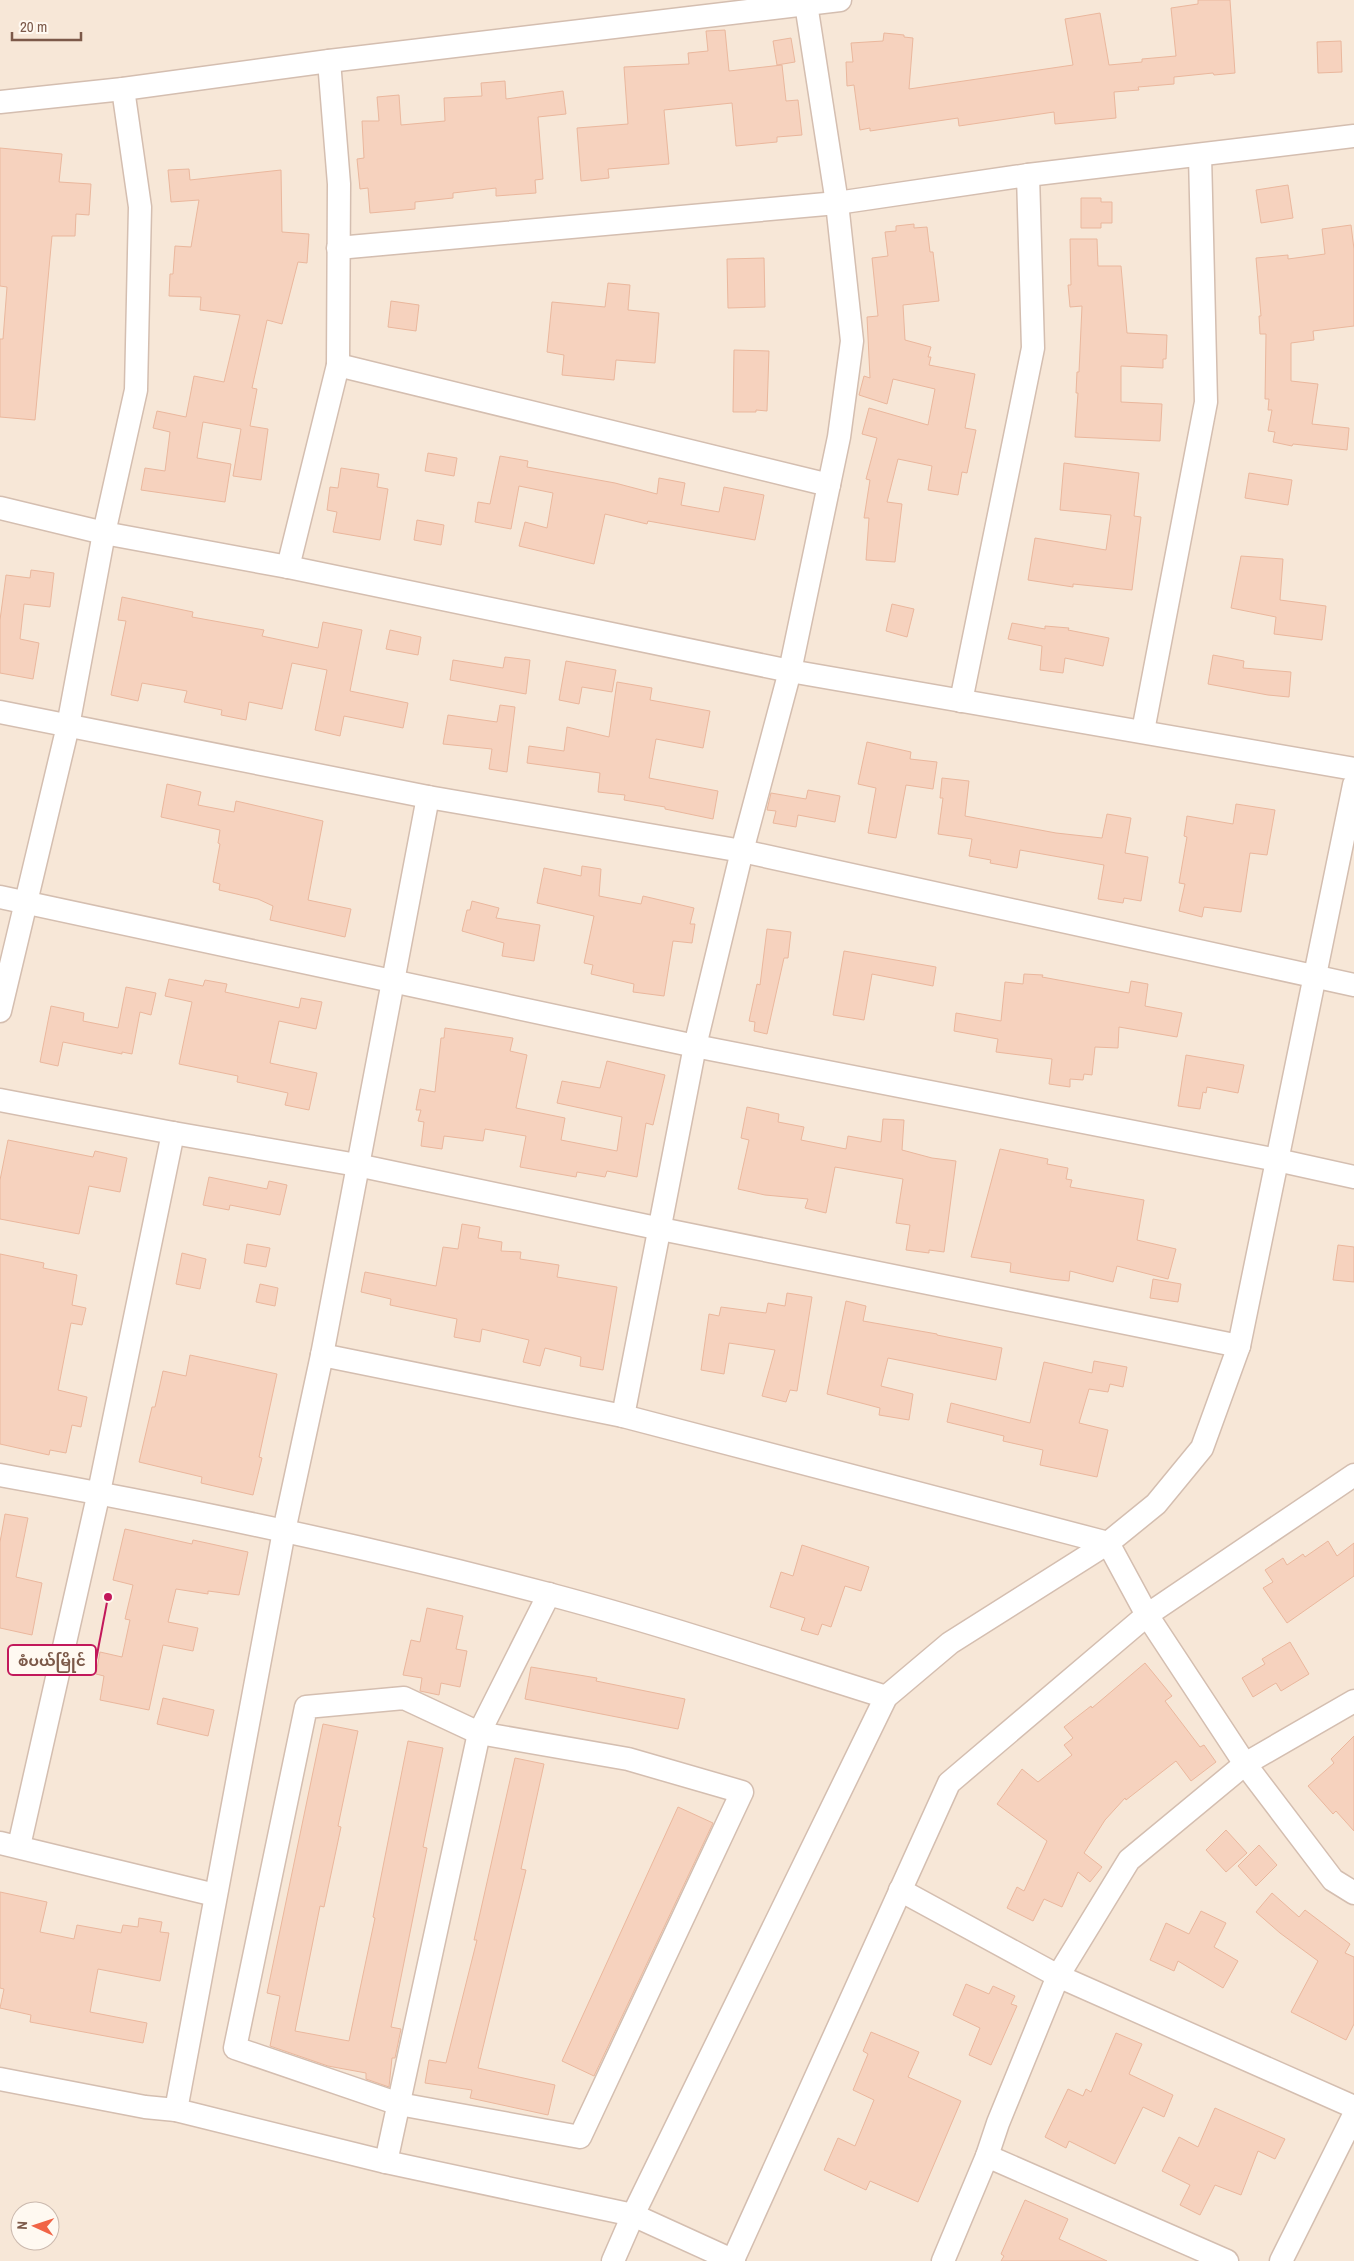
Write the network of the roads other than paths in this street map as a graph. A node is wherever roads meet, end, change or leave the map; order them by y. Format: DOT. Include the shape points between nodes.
graph roads {
  1 [pos="840,0"];
  2 [pos="806,4"];
  3 [pos="329,61"];
  4 [pos="123,89"];
  5 [pos="0,102"];
  6 [pos="1354,136"];
  7 [pos="1200,155"];
  8 [pos="1028,175"];
  9 [pos="837,203"];
  10 [pos="338,248"];
  11 [pos="338,365"];
  12 [pos="829,485"];
  13 [pos="0,508"];
  14 [pos="104,533"];
  15 [pos="288,567"];
  16 [pos="790,671"];
  17 [pos="961,701"];
  18 [pos="0,712"];
  19 [pos="68,726"];
  20 [pos="1143,731"];
  21 [pos="1354,769"];
  22 [pos="1354,785"];
  23 [pos="428,797"];
  24 [pos="742,851"];
  25 [pos="0,897"];
  26 [pos="25,904"];
  27 [pos="1314,976"];
  28 [pos="392,982"];
  29 [pos="1354,985"];
  30 [pos="0,1011"];
  31 [pos="695,1046"];
  32 [pos="0,1100"];
  33 [pos="173,1133"];
  34 [pos="1277,1160"];
  35 [pos="357,1164"];
  36 [pos="1354,1177"];
  37 [pos="661,1229"];
  38 [pos="1239,1346"];
  39 [pos="322,1355"];
  40 [pos="623,1416"];
  41 [pos="0,1475"];
  42 [pos="1354,1475"];
  43 [pos="99,1492"];
  44 [pos="284,1531"];
  45 [pos="1108,1543"];
  46 [pos="549,1594"];
  47 [pos="1147,1615"];
  48 [pos="886,1697"];
  49 [pos="1354,1701"];
  50 [pos="479,1733"];
  51 [pos="1245,1764"];
  52 [pos="9,1845"];
  53 [pos="900,1890"];
  54 [pos="1354,1893"];
  55 [pos="215,1895"];
  56 [pos="1058,1976"];
  57 [pos="0,2079"];
  58 [pos="399,2104"];
  59 [pos="1354,2106"];
  60 [pos="176,2110"];
  61 [pos="1354,2115"];
  62 [pos="988,2156"];
  63 [pos="386,2162"];
  64 [pos="633,2215"];
  65 [pos="613,2261"];
  66 [pos="734,2261"];
  67 [pos="943,2261"];
  68 [pos="1227,2261"];
  69 [pos="1281,2261"];
  1 -- 2 [label="street"];
  2 -- 3 [label="street"];
  2 -- 9 [label="street"];
  3 -- 4 [label="street"];
  3 -- 10 [label="street" via="339,184"];
  4 -- 5 [label="street"];
  4 -- 14 [label="street" via="140,207 136,390"];
  6 -- 7 [label="street"];
  7 -- 8 [label="street"];
  7 -- 20 [label="street" via="1206,402"];
  8 -- 9 [label="street"];
  8 -- 17 [label="street" via="1033,348"];
  9 -- 10 [label="street"];
  9 -- 12 [label="street" via="852,341 840,437"];
  10 -- 11 [label="street"];
  11 -- 12 [label="street"];
  11 -- 15 [label="street"];
  12 -- 16 [label="street"];
  13 -- 14 [label="street"];
  14 -- 15 [label="street"];
  14 -- 19 [label="street"];
  15 -- 16 [label="street"];
  16 -- 17 [label="street"];
  16 -- 24 [label="street"];
  17 -- 20 [label="street"];
  18 -- 19 [label="street"];
  19 -- 23 [label="street"];
  19 -- 26 [label="street"];
  20 -- 21 [label="street"];
  22 -- 27 [label="street"];
  23 -- 24 [label="street"];
  23 -- 28 [label="street"];
  24 -- 27 [label="street"];
  24 -- 31 [label="street"];
  25 -- 26 [label="street"];
  26 -- 28 [label="street"];
  26 -- 30 [label="street"];
  27 -- 29 [label="street"];
  27 -- 34 [label="street"];
  28 -- 31 [label="street"];
  28 -- 35 [label="street"];
  31 -- 34 [label="street"];
  31 -- 37 [label="street"];
  32 -- 33 [label="street"];
  33 -- 35 [label="street"];
  33 -- 43 [label="street"];
  34 -- 36 [label="street"];
  34 -- 38 [label="street"];
  35 -- 37 [label="street"];
  35 -- 39 [label="street"];
  37 -- 38 [label="street"];
  37 -- 40 [label="street"];
  38 -- 45 [label="street" via="1202,1448 1156,1504"];
  39 -- 40 [label="street"];
  39 -- 44 [label="street"];
  40 -- 45 [label="street"];
  41 -- 43 [label="street"];
  42 -- 47 [label="street"];
  43 -- 44 [label="street"];
  43 -- 52 [label="street"];
  44 -- 46 [label="street"];
  44 -- 55 [label="street"];
  45 -- 47 [label="street"];
  45 -- 48 [label="street" via="950,1643"];
  46 -- 48 [label="street"];
  46 -- 50 [label="street"];
  47 -- 51 [label="street"];
  47 -- 53 [label="street" via="949,1783"];
  48 -- 64 [label="street"];
  49 -- 51 [label="street"];
  50 -- 58 [label="street"];
  50 -- 58 [label="street" via="404,1698 306,1707 235,2048"];
  50 -- 58 [label="street" via="628,1759 742,1792 580,2137"];
  51 -- 54 [label="street" via="1333,1880"];
  51 -- 56 [label="street" via="1129,1860"];
  52 -- 55 [label="street"];
  53 -- 56 [label="street"];
  53 -- 66 [label="street"];
  55 -- 60 [label="street"];
  56 -- 59 [label="street"];
  56 -- 62 [label="street" via="998,2122"];
  57 -- 60 [label="street"];
  58 -- 63 [label="street"];
  60 -- 63 [label="street"];
  61 -- 69 [label="street"];
  62 -- 67 [label="street"];
  62 -- 68 [label="street"];
  63 -- 64 [label="street"];
  64 -- 65 [label="street"];
  64 -- 66 [label="street"];
}
